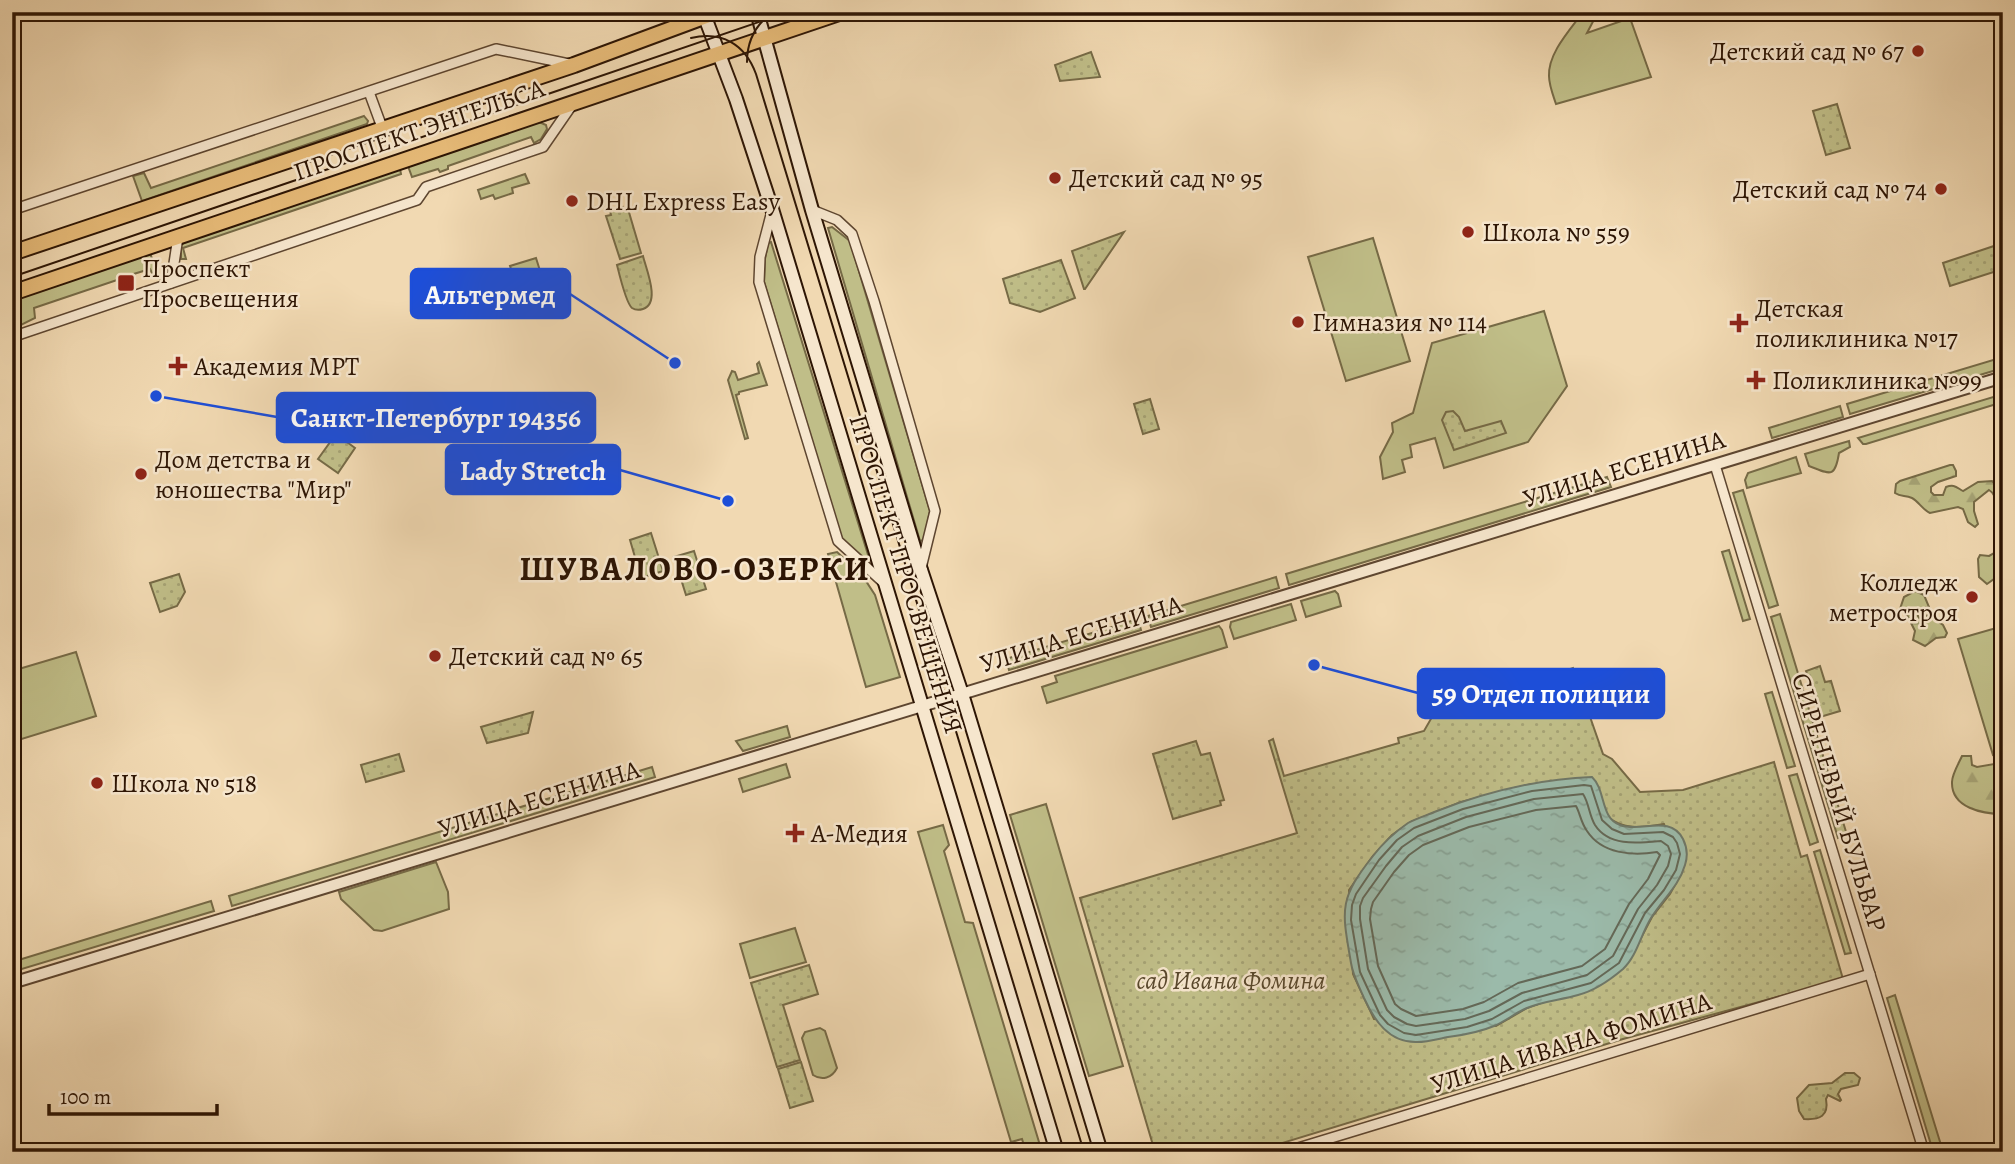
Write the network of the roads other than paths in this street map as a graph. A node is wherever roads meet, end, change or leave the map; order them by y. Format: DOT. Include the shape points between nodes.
graph roads {
  1 [pos="757,12"];
  2 [pos="842,12"];
  3 [pos="708,14"];
  4 [pos="764,39"];
  5 [pos="720,53"];
  6 [pos="574,65"];
  7 [pos="369,92"];
  8 [pos="574,103"];
  9 [pos="383,130"];
  10 [pos="772,209"];
  11 [pos="12,210"];
  12 [pos="812,210"];
  13 [pos="178,237"];
  14 [pos="12,253"];
  15 [pos="171,283"];
  16 [pos="12,293"];
  17 [pos="12,337"];
  18 [pos="2003,377"];
  19 [pos="1715,465"];
  20 [pos="921,570"];
  21 [pos="886,584"];
  22 [pos="962,694"];
  23 [pos="922,706"];
  24 [pos="1870,974"];
  25 [pos="12,983"];
  26 [pos="1057,1152"];
  27 [pos="1101,1152"];
  28 [pos="1285,1152"];
  29 [pos="1924,1152"];
  1 -- 4 [label="main road, ПРОСПЕКТ ПРОСВЕЩЕНИЯ"];
  2 -- 4 [label="main road, ПРОСПЕКТ ЭНГЕЛЬСА"];
  3 -- 5 [label="main road, ПРОСПЕКТ ПРОСВЕЩЕНИЯ"];
  3 -- 6 [label="main road, ПРОСПЕКТ ЭНГЕЛЬСА"];
  4 -- 5 [label="main road, ПРОСПЕКТ ЭНГЕЛЬСА"];
  4 -- 12 [label="main road, ПРОСПЕКТ ПРОСВЕЩЕНИЯ"];
  5 -- 8 [label="main road, ПРОСПЕКТ ЭНГЕЛЬСА"];
  5 -- 10 [label="main road, ПРОСПЕКТ ПРОСВЕЩЕНИЯ"];
  6 -- 7 [label="street" via="496,49"];
  6 -- 9 [label="main road, ПРОСПЕКТ ЭНГЕЛЬСА"];
  7 -- 9 [label="street"];
  7 -- 11 [label="street"];
  8 -- 13 [label="main road, ПРОСПЕКТ ЭНГЕЛЬСА"];
  8 -- 15 [label="street" via="543,147 426,187 417,200"];
  9 -- 14 [label="main road, ПРОСПЕКТ ЭНГЕЛЬСА"];
  10 -- 21 [label="main road, ПРОСПЕКТ ПРОСВЕЩЕНИЯ"];
  10 -- 21 [label="street" via="759,282 838,541"];
  12 -- 20 [label="main road, ПРОСПЕКТ ПРОСВЕЩЕНИЯ"];
  12 -- 20 [label="street" via="837,220 852,234 874,301 935,511"];
  13 -- 15 [label="street"];
  13 -- 16 [label="main road, ПРОСПЕКТ ЭНГЕЛЬСА"];
  15 -- 17 [label="street"];
  18 -- 19 [label="street, УЛИЦА ЕСЕНИНА"];
  19 -- 22 [label="street, УЛИЦА ЕСЕНИНА"];
  19 -- 24 [label="street, СИРЕНЕВЫЙ БУЛЬВАР"];
  20 -- 22 [label="main road, ПРОСПЕКТ ПРОСВЕЩЕНИЯ"];
  21 -- 23 [label="main road, ПРОСПЕКТ ПРОСВЕЩЕНИЯ"];
  22 -- 23 [label="street, УЛИЦА ЕСЕНИНА"];
  22 -- 27 [label="main road, ПРОСПЕКТ ПРОСВЕЩЕНИЯ"];
  23 -- 25 [label="street, УЛИЦА ЕСЕНИНА"];
  23 -- 26 [label="main road, ПРОСПЕКТ ПРОСВЕЩЕНИЯ"];
  24 -- 28 [label="street, УЛИЦА ИВАНА ФОМИНА"];
  24 -- 29 [label="street, СИРЕНЕВЫЙ БУЛЬВАР"];
}
